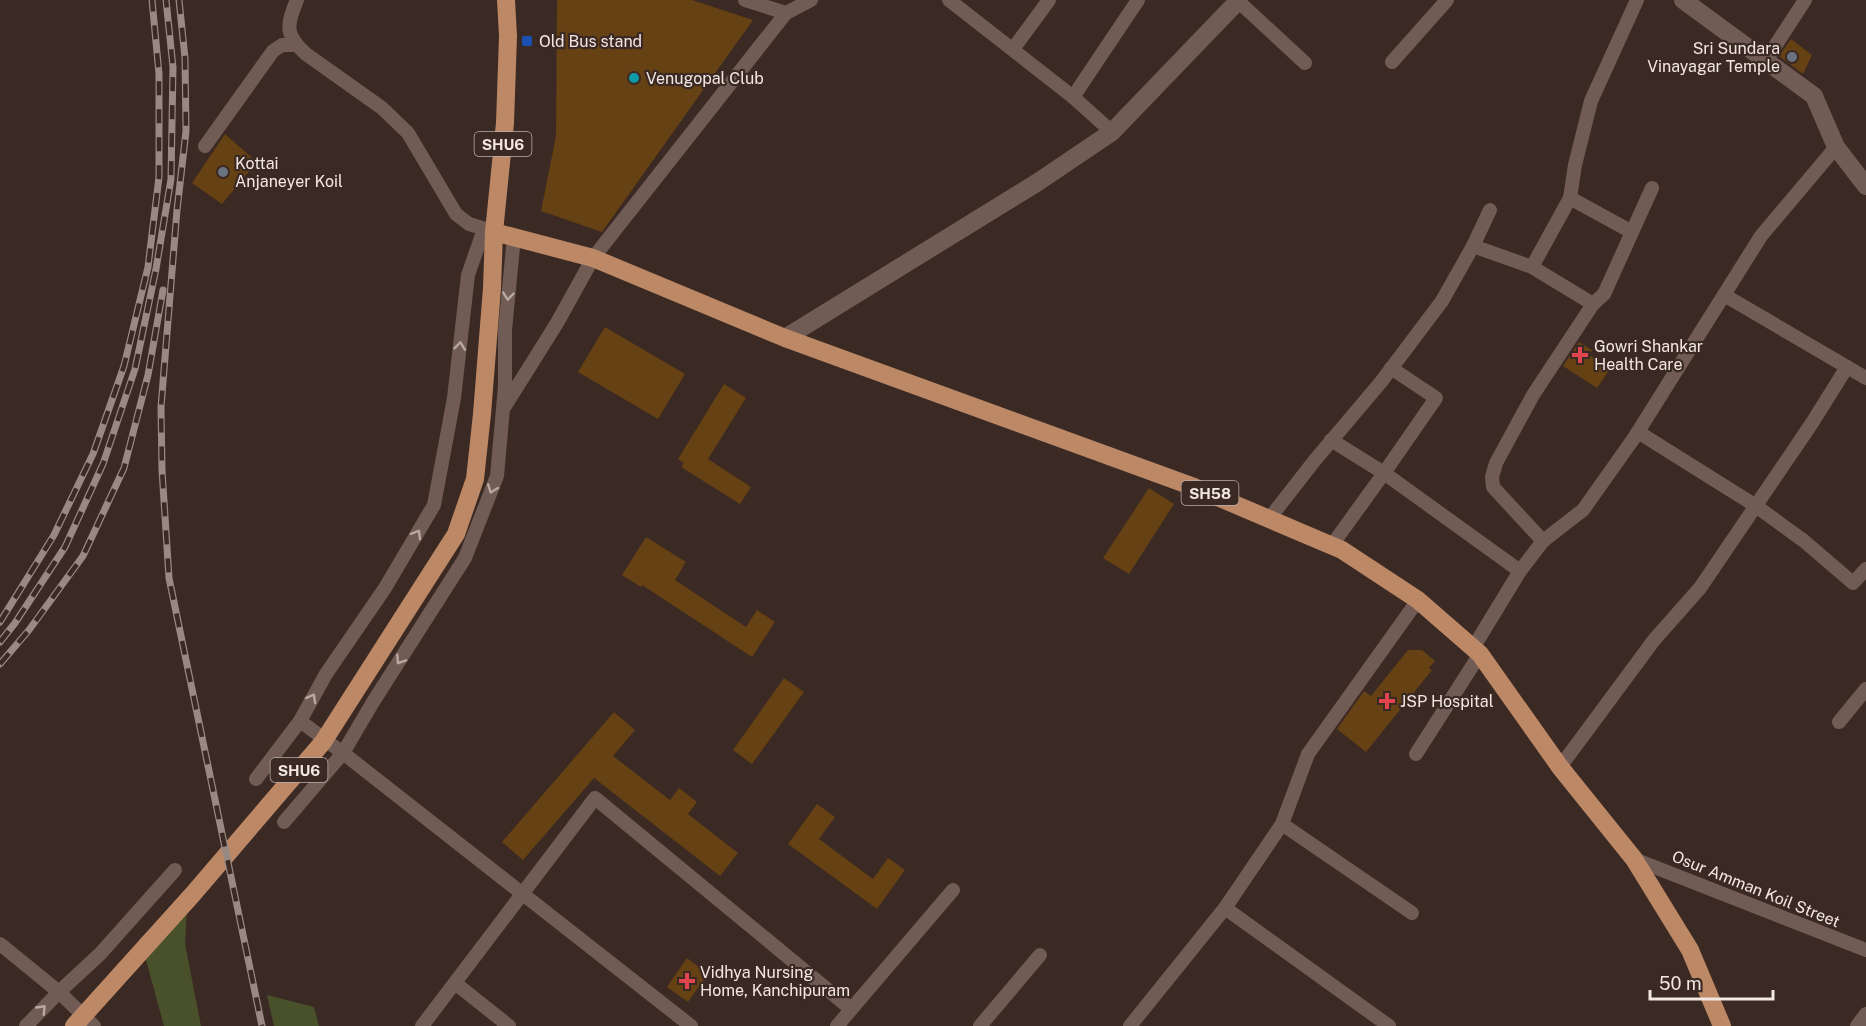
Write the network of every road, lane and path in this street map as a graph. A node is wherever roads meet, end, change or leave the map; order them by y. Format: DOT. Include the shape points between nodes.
graph roads {
  1 [pos="297,0"];
  2 [pos="506,0"];
  3 [pos="745,0"];
  4 [pos="811,0"];
  5 [pos="949,0"];
  6 [pos="1049,0"];
  7 [pos="1138,0"];
  8 [pos="1447,0"];
  9 [pos="1637,0"];
  10 [pos="1683,0"];
  11 [pos="1805,0"];
  12 [pos="1238,1"];
  13 [pos="786,13"];
  14 [pos="296,45"];
  15 [pos="1013,50"];
  16 [pos="1766,60"];
  17 [pos="1392,62"];
  18 [pos="1305,63"];
  19 [pos="1073,97"];
  20 [pos="1112,132"];
  21 [pos="205,146"];
  22 [pos="1836,147"];
  23 [pos="1866,186"];
  24 [pos="1652,188"];
  25 [pos="1570,198"];
  26 [pos="1490,210"];
  27 [pos="489,230"];
  28 [pos="1632,232"];
  29 [pos="514,237"];
  30 [pos="1473,246"];
  31 [pos="593,258"];
  32 [pos="1532,267"];
  33 [pos="1724,295"];
  34 [pos="1593,304"];
  35 [pos="785,338"];
  36 [pos="1847,367"];
  37 [pos="1391,368"];
  38 [pos="1866,378"];
  39 [pos="503,408"];
  40 [pos="1638,432"];
  41 [pos="1331,440"];
  42 [pos="1384,473"];
  43 [pos="1756,506"];
  44 [pos="1269,519"];
  45 [pos="1543,541"];
  46 [pos="1332,545"];
  47 [pos="1866,569"];
  48 [pos="1520,571"];
  49 [pos="1418,600"];
  50 [pos="1476,651"];
  51 [pos="1866,689"];
  52 [pos="300,722"];
  53 [pos="1839,722"];
  54 [pos="343,753"];
  55 [pos="1416,754"];
  56 [pos="1560,767"];
  57 [pos="256,779"];
  58 [pos="284,822"];
  59 [pos="1282,825"];
  60 [pos="1634,859"];
  61 [pos="175,870"];
  62 [pos="953,890"];
  63 [pos="521,894"];
  64 [pos="1225,908"];
  65 [pos="1412,913"];
  66 [pos="0,944"];
  67 [pos="1866,950"];
  68 [pos="1040,955"];
  69 [pos="455,983"];
  70 [pos="59,992"];
  71 [pos="851,1009"];
  72 [pos="1866,1014"];
  73 [pos="26,1026"];
  74 [pos="74,1026"];
  75 [pos="94,1026"];
  76 [pos="422,1026"];
  77 [pos="509,1026"];
  78 [pos="691,1026"];
  79 [pos="837,1026"];
  80 [pos="980,1026"];
  81 [pos="1130,1026"];
  82 [pos="1389,1026"];
  83 [pos="1722,1026"];
  84 [pos="1857,1026"];
  1 -- 14 [label="street" via="288,33"];
  2 -- 27 [label="main road, SHU6" via="505,123"];
  3 -- 13 [label="street"];
  4 -- 13 [label="street"];
  5 -- 15 [label="street"];
  6 -- 15 [label="street"];
  7 -- 19 [label="street"];
  8 -- 17 [label="street"];
  9 -- 25 [label="street" via="1591,101"];
  10 -- 16 [label="street"];
  11 -- 16 [label="street"];
  12 -- 18 [label="street"];
  12 -- 20 [label="street"];
  13 -- 31 [label="street"];
  14 -- 21 [label="street" via="282,45 273,51"];
  14 -- 27 [label="street" via="382,108 408,133 456,214 469,224"];
  15 -- 19 [label="street"];
  16 -- 22 [label="street" via="1814,96"];
  19 -- 20 [label="street"];
  20 -- 35 [label="street"];
  22 -- 23 [label="street"];
  22 -- 33 [label="street" via="1761,236"];
  24 -- 28 [label="street"];
  25 -- 28 [label="street"];
  25 -- 32 [label="street"];
  26 -- 30 [label="street"];
  27 -- 29 [label="main road, SH58"];
  52 -- 27 [label="street, one-way" via="326,674 385,588 434,505 453,398 468,275"];
  27 -- 74 [label="main road, SHU6" via="492,288 475,479 456,534 323,742"];
  28 -- 34 [label="street" via="1604,294"];
  29 -- 31 [label="main road, SH58"];
  29 -- 39 [label="street, one-way" via="505,330"];
  30 -- 32 [label="street"];
  30 -- 37 [label="street" via="1442,301"];
  31 -- 35 [label="main road, SH58"];
  31 -- 39 [label="street"];
  32 -- 34 [label="street"];
  33 -- 36 [label="street"];
  33 -- 40 [label="street"];
  34 -- 45 [label="street" via="1533,395 1492,477 1492,487"];
  35 -- 44 [label="main road, SH58" via="1194,487"];
  36 -- 38 [label="street"];
  36 -- 43 [label="street"];
  37 -- 41 [label="street"];
  37 -- 42 [label="street" via="1436,398"];
  39 -- 54 [label="street, one-way" via="497,476 465,558"];
  40 -- 43 [label="street"];
  40 -- 45 [label="street" via="1583,510"];
  41 -- 42 [label="street"];
  41 -- 44 [label="street"];
  42 -- 46 [label="street"];
  42 -- 48 [label="street"];
  43 -- 47 [label="street" via="1853,583"];
  43 -- 56 [label="street" via="1700,588 1654,640"];
  44 -- 46 [label="main road, SH58"];
  45 -- 48 [label="street"];
  46 -- 49 [label="main road, SH58"];
  48 -- 50 [label="street"];
  49 -- 50 [label="main road, SH58"];
  49 -- 59 [label="street" via="1308,754"];
  50 -- 55 [label="street"];
  50 -- 56 [label="main road, SH58"];
  51 -- 53 [label="street"];
  52 -- 54 [label="street"];
  52 -- 57 [label="street"];
  54 -- 58 [label="street"];
  54 -- 63 [label="street"];
  56 -- 60 [label="main road, SH58"];
  59 -- 64 [label="street"];
  59 -- 65 [label="street"];
  60 -- 67 [label="street, Osur Amman Koil Street"];
  60 -- 83 [label="main road, SH58" via="1690,950"];
  61 -- 70 [label="street" via="100,954"];
  62 -- 71 [label="street"];
  63 -- 69 [label="street"];
  63 -- 71 [label="street" via="595,798"];
  63 -- 78 [label="street"];
  64 -- 81 [label="street"];
  64 -- 82 [label="street"];
  66 -- 70 [label="street"];
  68 -- 80 [label="street"];
  69 -- 76 [label="street"];
  69 -- 77 [label="street"];
  73 -- 70 [label="street, one-way"];
  70 -- 75 [label="street"];
  71 -- 79 [label="street"];
  72 -- 84 [label="street"];
}
